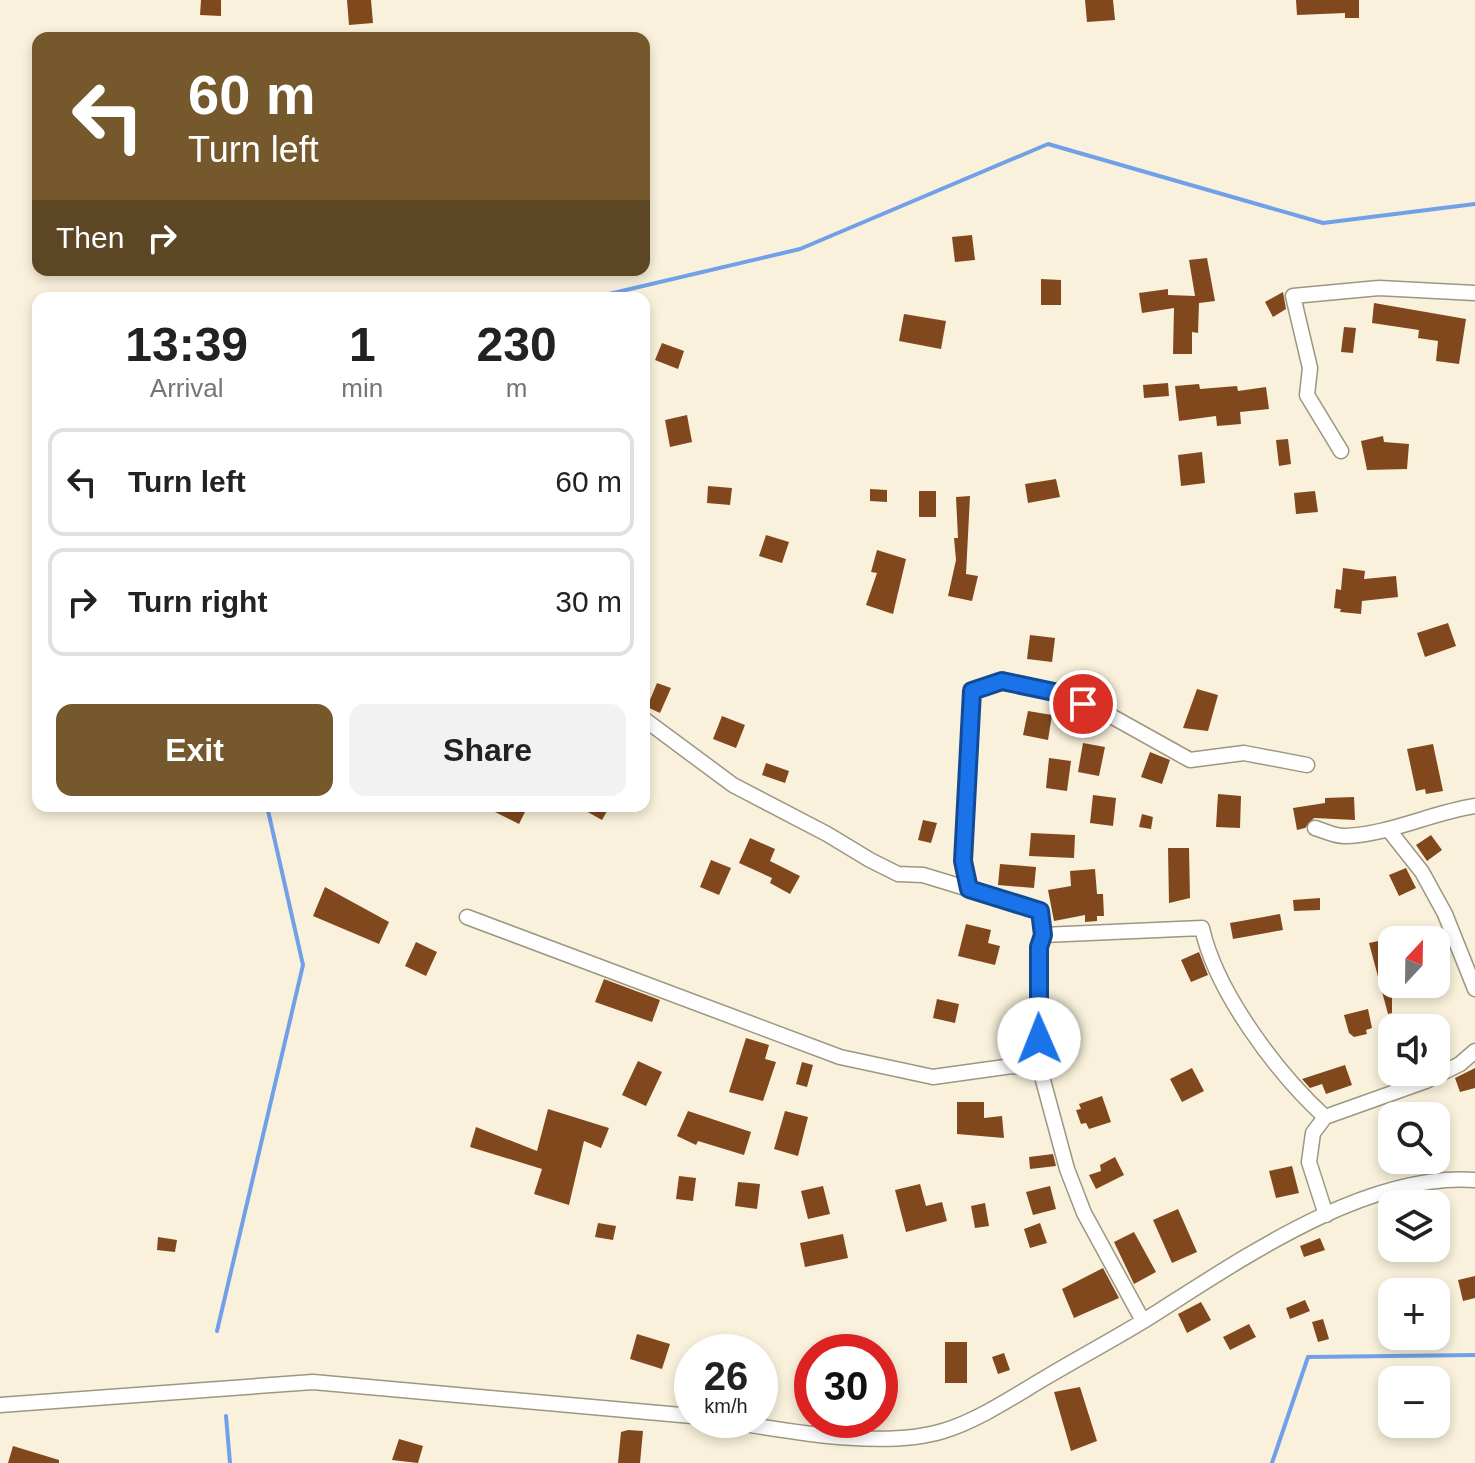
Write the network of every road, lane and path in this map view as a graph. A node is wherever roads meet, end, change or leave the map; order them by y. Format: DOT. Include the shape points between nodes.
graph roads {
  1 [pos="1475,293"];
  2 [pos="1341,451"];
  3 [pos="650,723"];
  4 [pos="1307,765"];
  5 [pos="1475,806"];
  6 [pos="1315,828"];
  7 [pos="1388,829"];
  8 [pos="969,889"];
  9 [pos="467,917"];
  10 [pos="1043,935"];
  11 [pos="1475,989"];
  12 [pos="1475,1051"];
  13 [pos="1040,1069"];
  14 [pos="1325,1117"];
  15 [pos="1475,1180"];
  16 [pos="1326,1215"];
  17 [pos="1143,1321"];
  18 [pos="0,1405"];
  19 [pos="674,1414"];
  20 [pos="778,1426"];
  1 -- 2 [label="street" via="1379,288 1293,296 1310,368 1307,395"];
  3 -- 8 [label="street" via="733,785 870,860 898,874 923,875"];
  4 -- 8 [label="street" via="1244,753 1190,760 1111,716 1054,692 1002,681 972,691 963,861"];
  5 -- 7 [label="street" via="1440,811"];
  6 -- 7 [label="street" via="1343,837"];
  7 -- 11 [label="street" via="1422,872 1445,914"];
  8 -- 10 [label="street" via="1040,911"];
  9 -- 13 [label="street" via="840,1057 933,1077 1012,1066"];
  10 -- 13 [label="street"];
  10 -- 14 [label="street" via="1202,928 1207,951 1237,1005 1292,1088"];
  12 -- 14 [label="street" via="1426,1081"];
  13 -- 17 [label="street" via="1084,1213"];
  14 -- 16 [label="street" via="1313,1133 1309,1162"];
  15 -- 16 [label="street" via="1413,1185"];
  16 -- 17 [label="street" via="1251,1253"];
  17 -- 20 [label="street" via="945,1431 899,1440"];
  18 -- 19 [label="street" via="313,1382"];
}
